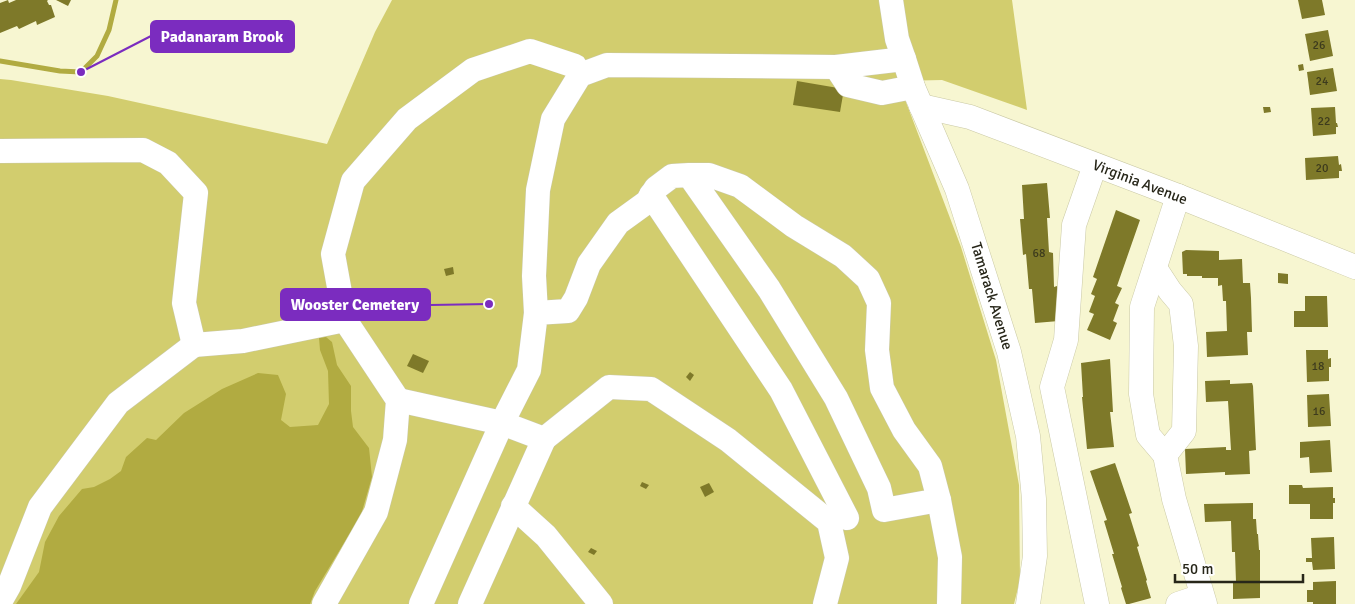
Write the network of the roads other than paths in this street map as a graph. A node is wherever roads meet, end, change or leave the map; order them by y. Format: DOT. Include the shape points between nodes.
graph roads {
  1 [pos="890,0"];
  2 [pos="904,59"];
  3 [pos="836,67"];
  4 [pos="580,75"];
  5 [pos="917,97"];
  6 [pos="0,151"];
  7 [pos="1095,165"];
  8 [pos="689,175"];
  9 [pos="651,195"];
  10 [pos="1178,196"];
  11 [pos="1355,267"];
  12 [pos="1155,268"];
  13 [pos="536,313"];
  14 [pos="346,320"];
  15 [pos="194,345"];
  16 [pos="398,400"];
  17 [pos="502,423"];
  18 [pos="544,439"];
  19 [pos="1165,455"];
  20 [pos="939,500"];
  21 [pos="513,506"];
  22 [pos="884,510"];
  23 [pos="838,520"];
  24 [pos="1203,600"];
  25 [pos="0,602"];
  26 [pos="324,604"];
  27 [pos="421,604"];
  28 [pos="470,604"];
  29 [pos="601,604"];
  30 [pos="825,604"];
  31 [pos="949,604"];
  32 [pos="1028,604"];
  33 [pos="1097,604"];
  34 [pos="1178,604"];
  1 -- 2 [label="street, Tamarack Avenue"];
  2 -- 3 [label="street"];
  2 -- 5 [label="street, Tamarack Avenue"];
  3 -- 4 [label="street" via="607,65"];
  3 -- 5 [label="street" via="848,85"];
  4 -- 13 [label="street" via="553,119 538,190 534,276"];
  4 -- 14 [label="street" via="575,66 530,52 473,70 407,119 353,181 333,254"];
  5 -- 7 [label="street, Virginia Avenue"];
  5 -- 32 [label="street, Tamarack Avenue" via="957,189 1010,352 1028,436 1034,499 1035,556"];
  6 -- 15 [label="street" via="143,150 168,163 196,193 184,303"];
  7 -- 10 [label="street, Virginia Avenue"];
  7 -- 33 [label="street" via="1074,224 1066,340 1052,387"];
  8 -- 9 [label="street" via="672,176"];
  8 -- 20 [label="street" via="708,175 740,186 794,226 843,256 868,279 879,303 877,350 882,388 904,430 930,466"];
  8 -- 22 [label="street" via="769,289 836,398 879,488"];
  9 -- 13 [label="street" via="647,202 618,223 589,264 568,311"];
  9 -- 23 [label="street" via="781,390"];
  10 -- 11 [label="street, Virginia Avenue"];
  10 -- 12 [label="street"];
  12 -- 19 [label="street" via="1142,307 1141,394 1148,435"];
  12 -- 19 [label="street" via="1181,304 1186,346 1184,431"];
  13 -- 17 [label="street" via="529,370"];
  14 -- 15 [label="street" via="243,341"];
  14 -- 16 [label="street"];
  15 -- 25 [label="street" via="118,403 40,507"];
  16 -- 17 [label="street"];
  16 -- 26 [label="street" via="395,440 376,512"];
  17 -- 18 [label="street"];
  17 -- 27 [label="street"];
  18 -- 21 [label="street"];
  18 -- 23 [label="street" via="609,387 651,389"];
  19 -- 24 [label="street"];
  20 -- 22 [label="street"];
  20 -- 31 [label="street" via="950,557"];
  21 -- 28 [label="street"];
  21 -- 29 [label="street" via="546,536"];
  22 -- 23 [label="street"];
  23 -- 30 [label="street" via="837,558"];
  24 -- 34 [label="street"];
}
